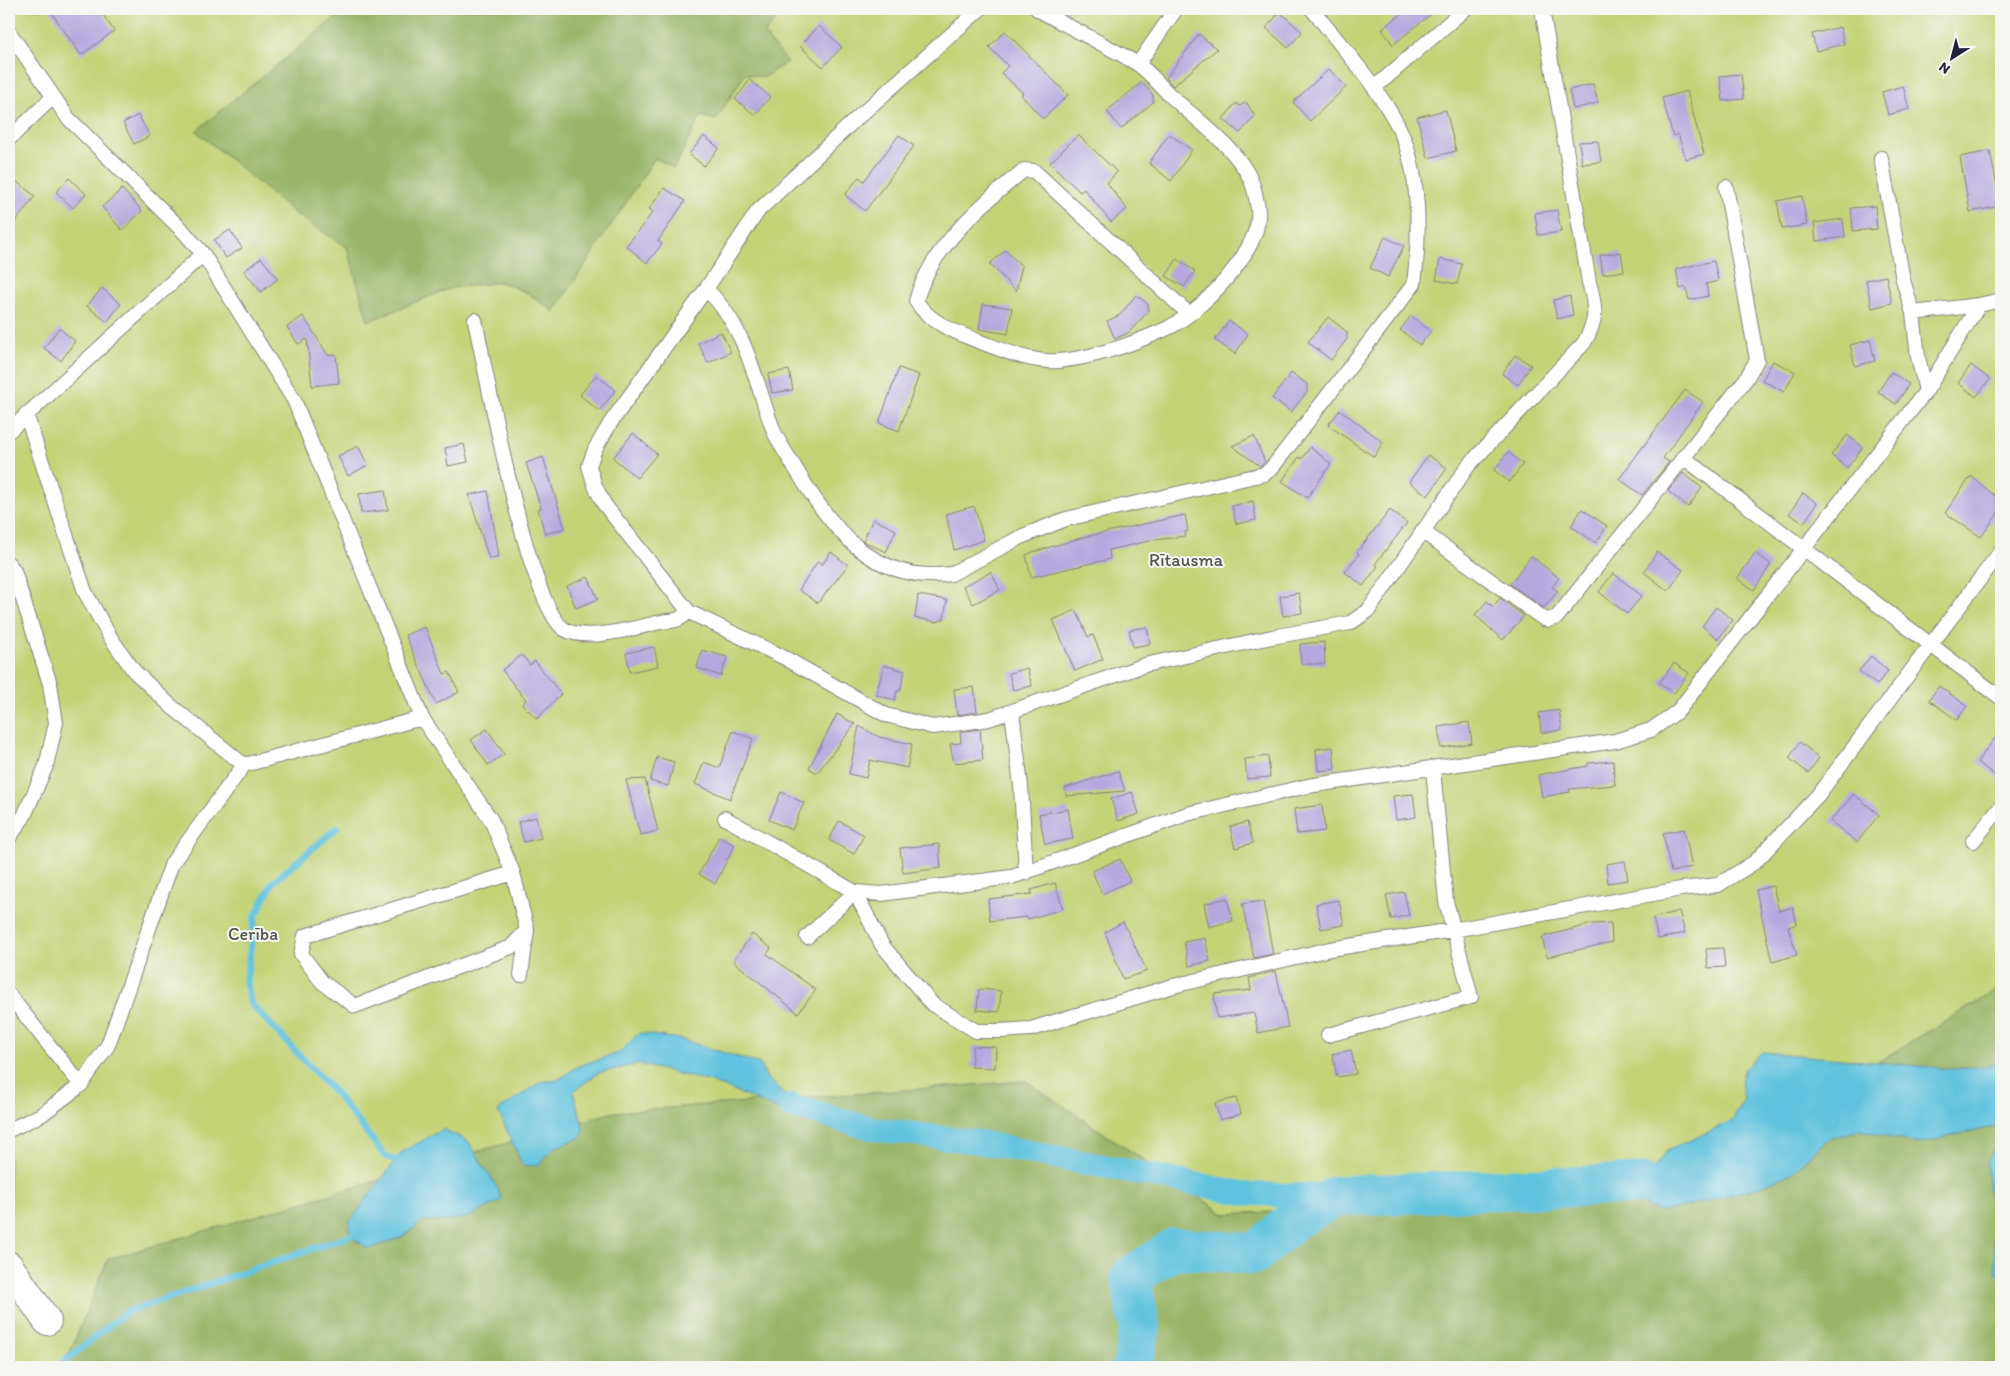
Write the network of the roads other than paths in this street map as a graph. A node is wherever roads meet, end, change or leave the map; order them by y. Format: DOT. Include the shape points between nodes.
graph roads {
  1 [pos="980,9"];
  2 [pos="1037,9"];
  3 [pos="1176,9"];
  4 [pos="1312,9"];
  5 [pos="1465,9"];
  6 [pos="1542,9"];
  7 [pos="9,32"];
  8 [pos="1138,64"];
  9 [pos="1374,88"];
  10 [pos="53,97"];
  11 [pos="9,138"];
  12 [pos="1881,158"];
  13 [pos="1726,187"];
  14 [pos="203,254"];
  15 [pos="706,289"];
  16 [pos="2001,300"];
  17 [pos="1979,304"];
  18 [pos="1913,313"];
  19 [pos="1189,314"];
  20 [pos="475,320"];
  21 [pos="1926,391"];
  22 [pos="26,414"];
  23 [pos="9,431"];
  24 [pos="1683,457"];
  25 [pos="1422,531"];
  26 [pos="1805,549"];
  27 [pos="2001,552"];
  28 [pos="9,564"];
  29 [pos="689,612"];
  30 [pos="1932,645"];
  31 [pos="2001,698"];
  32 [pos="1012,711"];
  33 [pos="422,718"];
  34 [pos="244,765"];
  35 [pos="1433,770"];
  36 [pos="2001,806"];
  37 [pos="725,818"];
  38 [pos="9,838"];
  39 [pos="1972,841"];
  40 [pos="513,873"];
  41 [pos="1026,873"];
  42 [pos="855,892"];
  43 [pos="527,930"];
  44 [pos="1453,930"];
  45 [pos="806,937"];
  46 [pos="521,974"];
  47 [pos="9,995"];
  48 [pos="1328,1035"];
  49 [pos="81,1085"];
  50 [pos="9,1130"];
  51 [pos="9,1266"];
  52 [pos="47,1321"];
  1 -- 15 [label="lane" via="758,211"];
  2 -- 8 [label="lane"];
  3 -- 8 [label="lane"];
  4 -- 9 [label="lane"];
  5 -- 9 [label="lane"];
  6 -- 25 [label="lane" via="1596,307 1593,327 1584,343 1468,466"];
  7 -- 10 [label="lane"];
  8 -- 19 [label="lane" via="1222,142 1242,164 1254,187 1258,218 1253,238 1226,277"];
  9 -- 15 [label="lane" via="1399,127 1415,179 1419,248 1414,284 1271,469 1260,475 1066,519 1023,536 951,574 901,571 878,563 835,528 813,499 775,434 743,338 719,301"];
  10 -- 11 [label="lane"];
  10 -- 14 [label="lane" via="68,118"];
  12 -- 18 [label="lane" via="1903,280"];
  13 -- 24 [label="lane" via="1758,360"];
  14 -- 22 [label="lane"];
  14 -- 33 [label="lane" via="294,400"];
  15 -- 29 [label="lane" via="611,422 595,449 590,466 604,504"];
  16 -- 17 [label="lane"];
  17 -- 18 [label="lane"];
  17 -- 21 [label="lane"];
  18 -- 21 [label="lane"];
  19 -- 19 [label="lane" via="1167,328 1091,356 1056,361 1024,358 949,330 922,310 916,301 920,287 946,246 991,197 1024,170 1034,171"];
  20 -- 29 [label="lane" via="507,477 540,589 554,617 564,629 612,634 677,620"];
  21 -- 26 [label="lane"];
  22 -- 23 [label="lane"];
  22 -- 34 [label="lane" via="85,592 110,637 134,671 171,706"];
  24 -- 25 [label="lane" via="1557,617 1548,620"];
  24 -- 26 [label="lane"];
  25 -- 32 [label="lane" via="1368,611 1350,623 1145,665"];
  26 -- 30 [label="lane"];
  26 -- 35 [label="lane" via="1678,711 1651,730 1615,741"];
  27 -- 30 [label="lane"];
  28 -- 38 [label="lane" via="14,570 50,684 56,723 46,766 24,816"];
  29 -- 32 [label="lane" via="785,658 886,715 933,727 989,719"];
  30 -- 31 [label="lane"];
  30 -- 44 [label="lane" via="1818,795 1754,862 1718,885"];
  32 -- 41 [label="lane" via="1022,786"];
  33 -- 34 [label="lane"];
  33 -- 40 [label="lane" via="491,820"];
  34 -- 49 [label="lane" via="172,863 108,1044"];
  35 -- 41 [label="lane" via="1308,786 1188,814"];
  35 -- 44 [label="lane" via="1446,901"];
  36 -- 39 [label="lane"];
  37 -- 42 [label="lane"];
  40 -- 43 [label="lane"];
  40 -- 43 [label="lane" via="304,936 301,954 322,982 355,1006 511,947"];
  41 -- 42 [label="lane" via="881,894"];
  42 -- 44 [label="lane" via="882,945 932,1004 976,1031 1031,1029 1173,986 1321,951"];
  42 -- 45 [label="lane"];
  43 -- 46 [label="lane"];
  44 -- 48 [label="lane" via="1471,997"];
  47 -- 49 [label="lane"];
  49 -- 50 [label="lane" via="41,1115"];
  51 -- 52 [label="street"];
}
